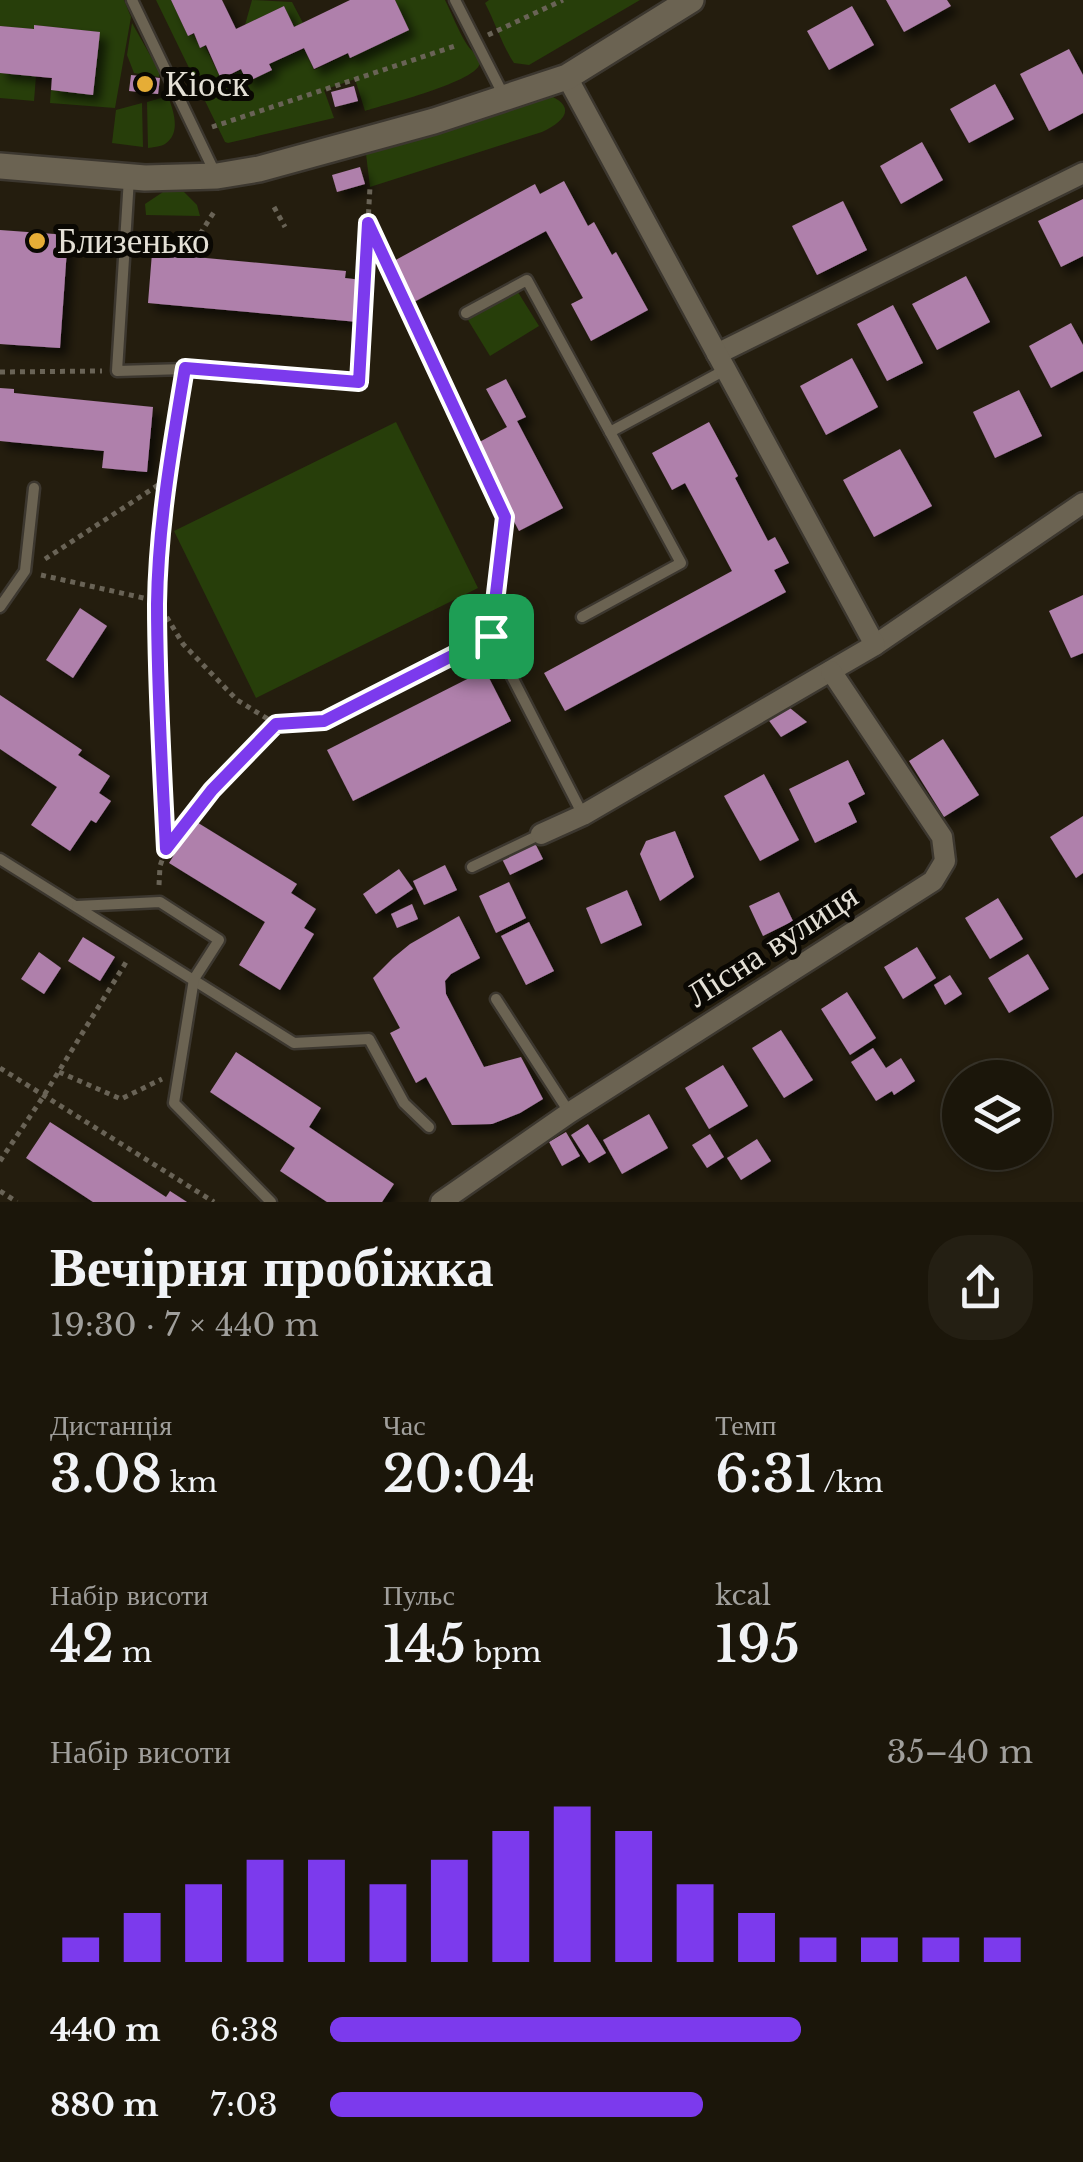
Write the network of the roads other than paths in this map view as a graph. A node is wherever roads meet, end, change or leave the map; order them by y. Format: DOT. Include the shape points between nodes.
graph roads {
  1 [pos="132,0"];
  2 [pos="455,0"];
  3 [pos="691,0"];
  4 [pos="572,86"];
  5 [pos="506,99"];
  6 [pos="0,166"];
  7 [pos="1083,173"];
  8 [pos="216,176"];
  9 [pos="129,177"];
  10 [pos="466,313"];
  11 [pos="721,362"];
  12 [pos="359,382"];
  13 [pos="610,432"];
  14 [pos="34,488"];
  15 [pos="1083,503"];
  16 [pos="0,607"];
  17 [pos="582,616"];
  18 [pos="874,645"];
  19 [pos="831,671"];
  20 [pos="324,721"];
  21 [pos="584,815"];
  22 [pos="541,834"];
  23 [pos="0,858"];
  24 [pos="472,868"];
  25 [pos="76,906"];
  26 [pos="194,979"];
  27 [pos="496,999"];
  28 [pos="570,1113"];
  29 [pos="429,1127"];
  30 [pos="271,1202"];
  31 [pos="441,1202"];
  1 -- 8 [label="lane"];
  2 -- 5 [label="lane"];
  3 -- 4 [label="street"];
  4 -- 5 [label="street"];
  4 -- 11 [label="street"];
  5 -- 8 [label="street"];
  6 -- 9 [label="street"];
  7 -- 11 [label="street"];
  8 -- 9 [label="street"];
  9 -- 12 [label="lane" via="117,371 185,368"];
  10 -- 13 [label="lane" via="527,280"];
  11 -- 13 [label="lane"];
  11 -- 18 [label="street"];
  13 -- 17 [label="lane" via="680,563"];
  14 -- 16 [label="lane" via="25,571"];
  15 -- 18 [label="street"];
  18 -- 19 [label="street"];
  19 -- 21 [label="street"];
  19 -- 28 [label="street, Лісна вулиця" via="942,837 946,861 933,882"];
  20 -- 21 [label="lane" via="491,636"];
  21 -- 22 [label="street"];
  22 -- 24 [label="lane"];
  23 -- 25 [label="lane"];
  25 -- 26 [label="lane"];
  25 -- 26 [label="lane" via="158,902 219,940"];
  26 -- 29 [label="lane" via="294,1043 369,1039 404,1103"];
  26 -- 30 [label="lane" via="174,1103"];
  27 -- 28 [label="lane"];
  28 -- 31 [label="street, Лісна вулиця"];
}
